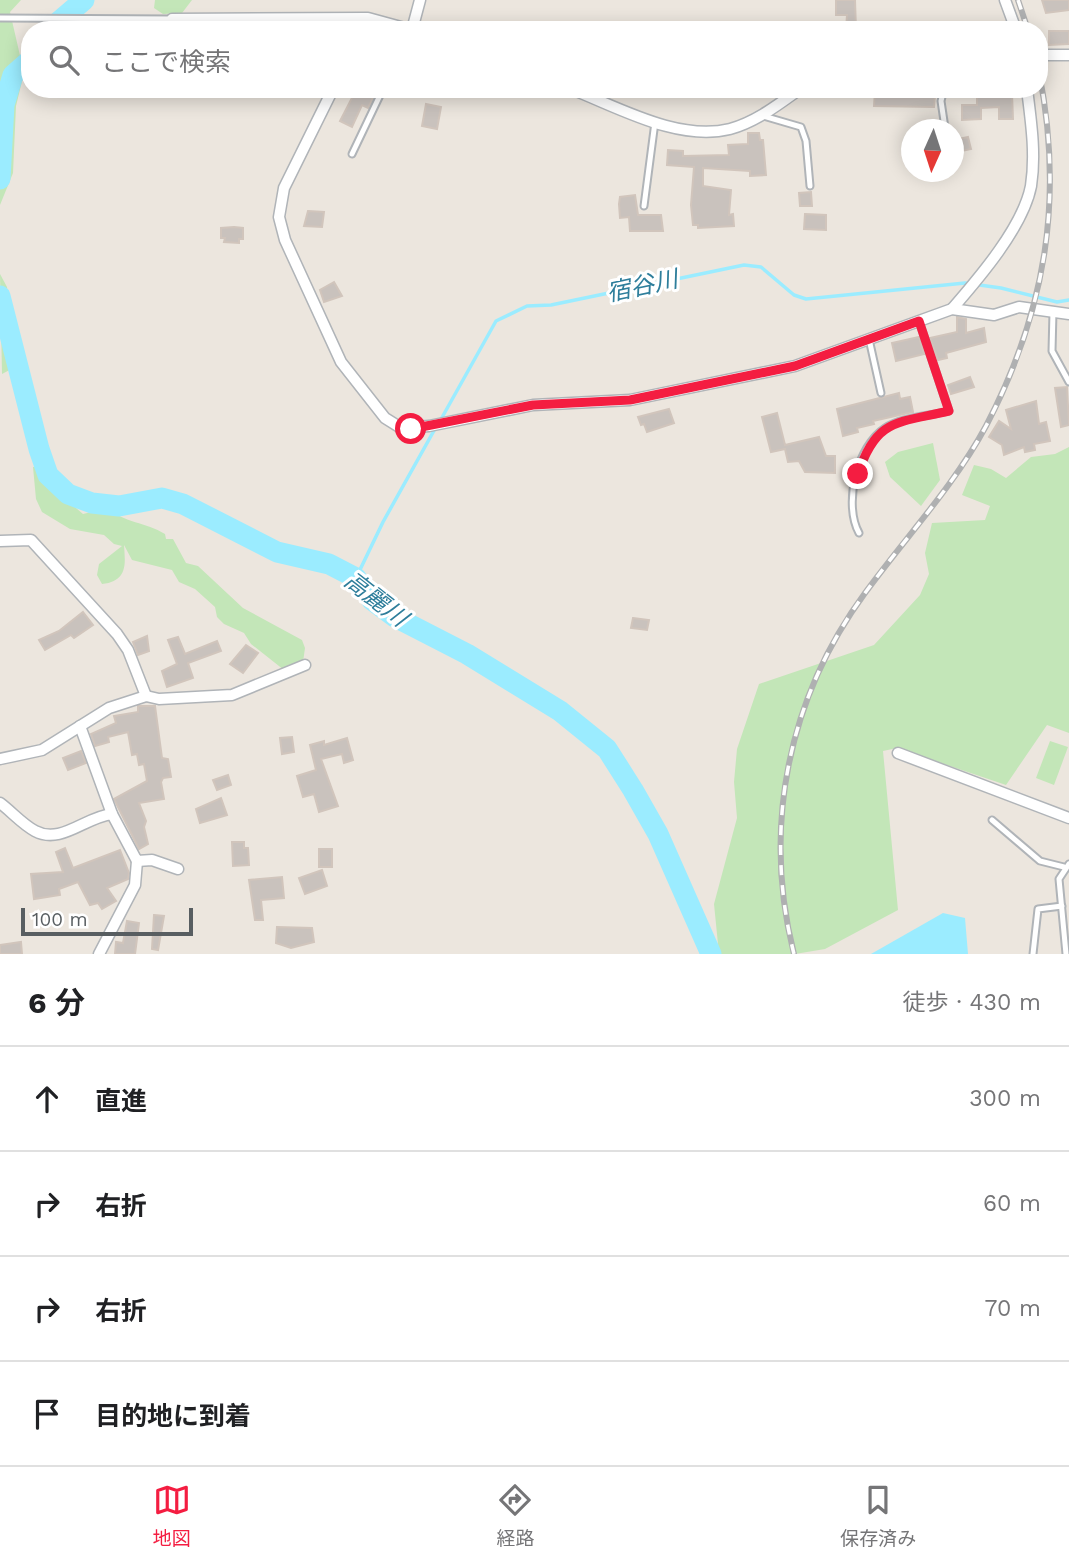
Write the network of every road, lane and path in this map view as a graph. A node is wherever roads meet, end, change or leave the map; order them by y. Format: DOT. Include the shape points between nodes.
graph roads {
  1 [pos="420,0"];
  2 [pos="1005,0"];
  3 [pos="0,18"];
  4 [pos="368,18"];
  5 [pos="172,19"];
  6 [pos="366,21"];
  7 [pos="379,21"];
  8 [pos="414,21"];
  9 [pos="1013,21"];
  10 [pos="1048,55"];
  11 [pos="1069,55"];
  12 [pos="329,98"];
  13 [pos="379,98"];
  14 [pos="593,98"];
  15 [pos="786,98"];
  16 [pos="942,98"];
  17 [pos="1028,98"];
  18 [pos="760,115"];
  19 [pos="943,119"];
  20 [pos="655,122"];
  21 [pos="352,155"];
  22 [pos="810,187"];
  23 [pos="644,206"];
  24 [pos="952,309"];
  25 [pos="1053,312"];
  26 [pos="1069,314"];
  27 [pos="919,321"];
  28 [pos="869,339"];
  29 [pos="1069,382"];
  30 [pos="881,393"];
  31 [pos="859,533"];
  32 [pos="0,541"];
  33 [pos="304,665"];
  34 [pos="146,696"];
  35 [pos="80,726"];
  36 [pos="898,753"];
  37 [pos="0,759"];
  38 [pos="0,803"];
  39 [pos="112,814"];
  40 [pos="1069,818"];
  41 [pos="992,820"];
  42 [pos="137,861"];
  43 [pos="1067,866"];
  44 [pos="178,869"];
  45 [pos="1062,906"];
  46 [pos="99,954"];
  47 [pos="1032,954"];
  48 [pos="1066,954"];
  1 -- 8 [label="street"];
  2 -- 9 [label="street"];
  3 -- 5 [label="lane"];
  4 -- 5 [label="street"];
  4 -- 6 [label="street"];
  4 -- 7 [label="street"];
  10 -- 11 [label="street"];
  12 -- 28 [label="street" via="279,201 279,217 285,240 341,362 373,406 401,428 533,405 630,400 795,366"];
  13 -- 21 [label="lane"];
  14 -- 20 [label="street"];
  15 -- 18 [label="street"];
  16 -- 19 [label="lane"];
  17 -- 24 [label="street" via="1031,188 1013,228"];
  18 -- 20 [label="street" via="729,129 700,131"];
  18 -- 22 [label="lane" via="801,127"];
  20 -- 23 [label="lane"];
  24 -- 25 [label="street" via="994,315 1018,307"];
  24 -- 27 [label="street"];
  25 -- 26 [label="street"];
  25 -- 29 [label="lane" via="1052,351"];
  27 -- 28 [label="street"];
  27 -- 31 [label="lane" via="949,411 888,426 875,435 865,451 853,496 852,512"];
  28 -- 30 [label="lane"];
  32 -- 34 [label="street" via="31,540 117,634"];
  33 -- 34 [label="street" via="232,695"];
  34 -- 35 [label="street" via="109,708"];
  35 -- 37 [label="street" via="42,750"];
  35 -- 39 [label="street"];
  36 -- 40 [label="street"];
  38 -- 39 [label="street" via="45,836 58,836"];
  39 -- 42 [label="street"];
  41 -- 43 [label="lane" via="1040,861"];
  42 -- 44 [label="street" via="152,860"];
  42 -- 46 [label="street" via="135,885"];
  43 -- 45 [label="lane" via="1059,879"];
  45 -- 47 [label="lane" via="1038,909"];
  45 -- 48 [label="lane"];
}
